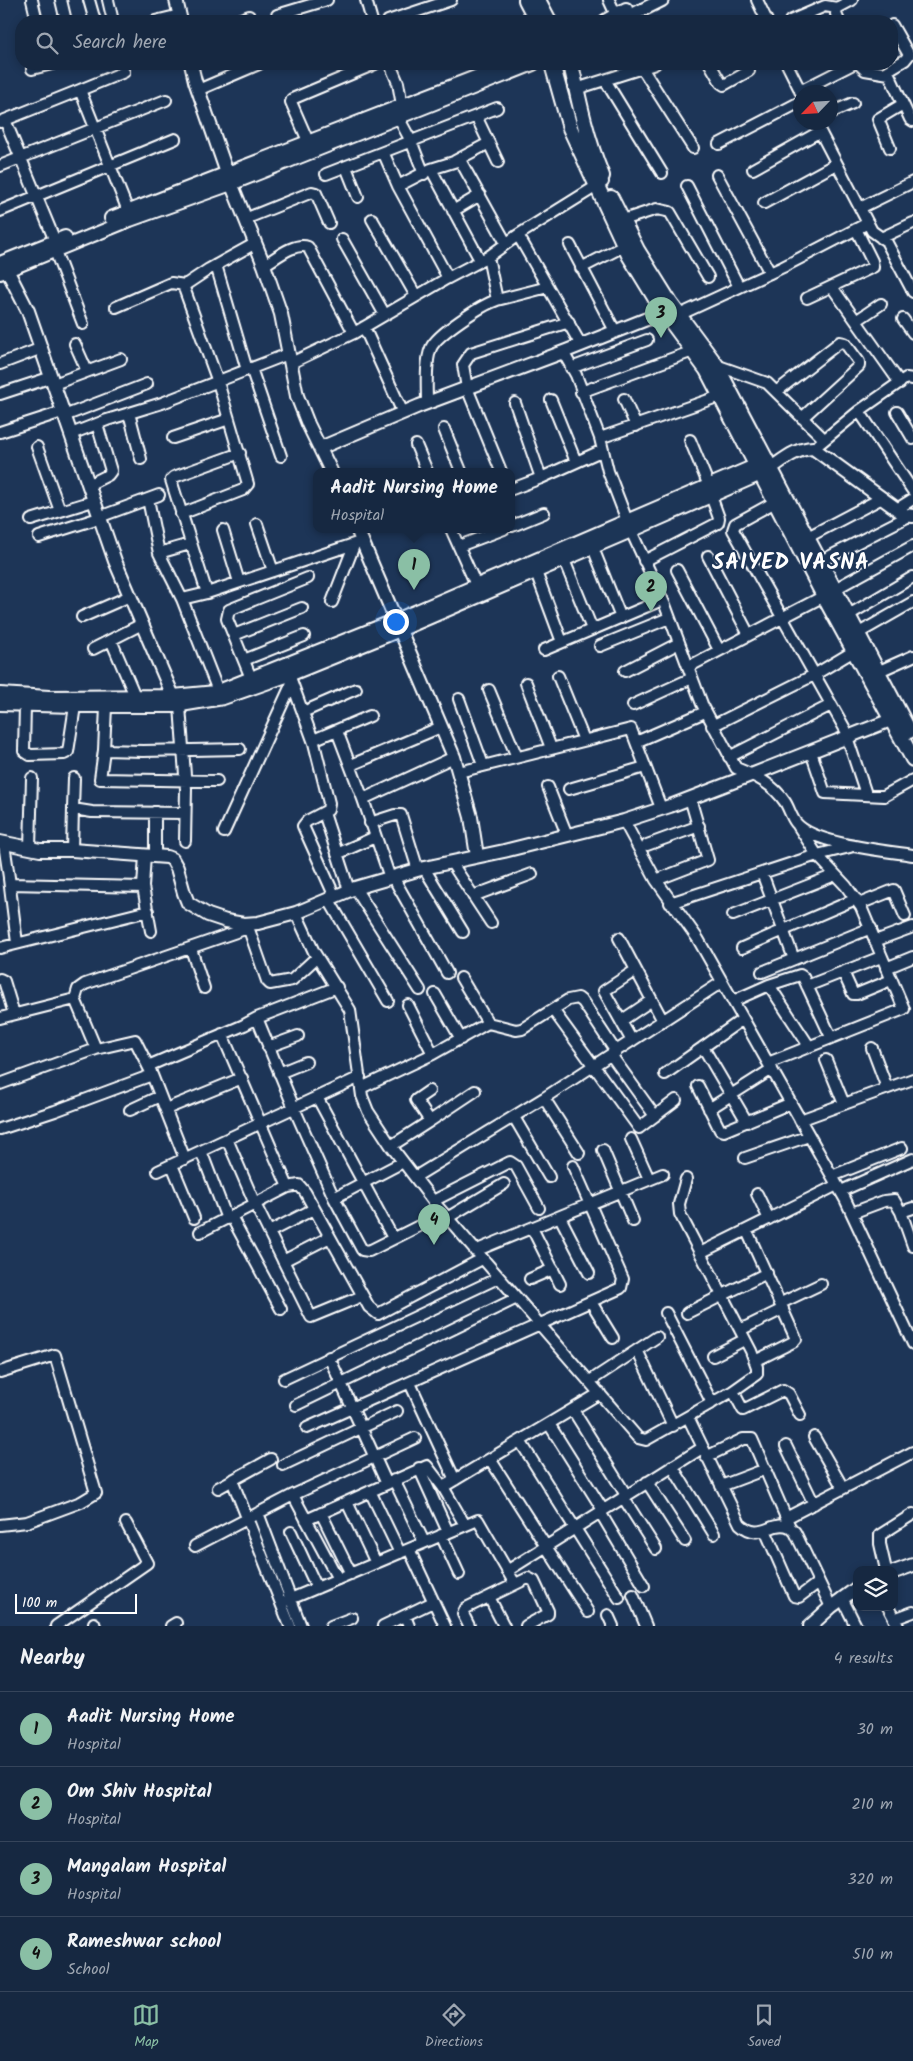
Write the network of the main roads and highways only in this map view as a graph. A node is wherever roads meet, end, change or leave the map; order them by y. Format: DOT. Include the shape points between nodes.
graph roads {
  1 [pos="526,0"];
  2 [pos="538,0"];
  3 [pos="533,15"];
  4 [pos="546,15"];
  5 [pos="554,70"];
  6 [pos="572,70"];
  7 [pos="600,184"];
  8 [pos="672,312"];
  9 [pos="766,466"];
  10 [pos="829,593"];
  11 [pos="896,718"];
  12 [pos="913,739"];
  13 [pos="913,759"];
  1 -- 3 [label="main road"];
  2 -- 4 [label="main road"];
  5 -- 7 [label="main road" via="565,115"];
  6 -- 7 [label="main road"];
  7 -- 8 [label="main road" via="624,220"];
  7 -- 8 [label="main road" via="624,246"];
  8 -- 9 [label="main road" via="720,396"];
  8 -- 9 [label="main road" via="716,365"];
  9 -- 10 [label="main road" via="819,562"];
  9 -- 10 [label="main road" via="775,502"];
  10 -- 11 [label="main road" via="854,651"];
  10 -- 11 [label="main road" via="857,634"];
  11 -- 12 [label="main road"];
  11 -- 13 [label="main road"];
}
